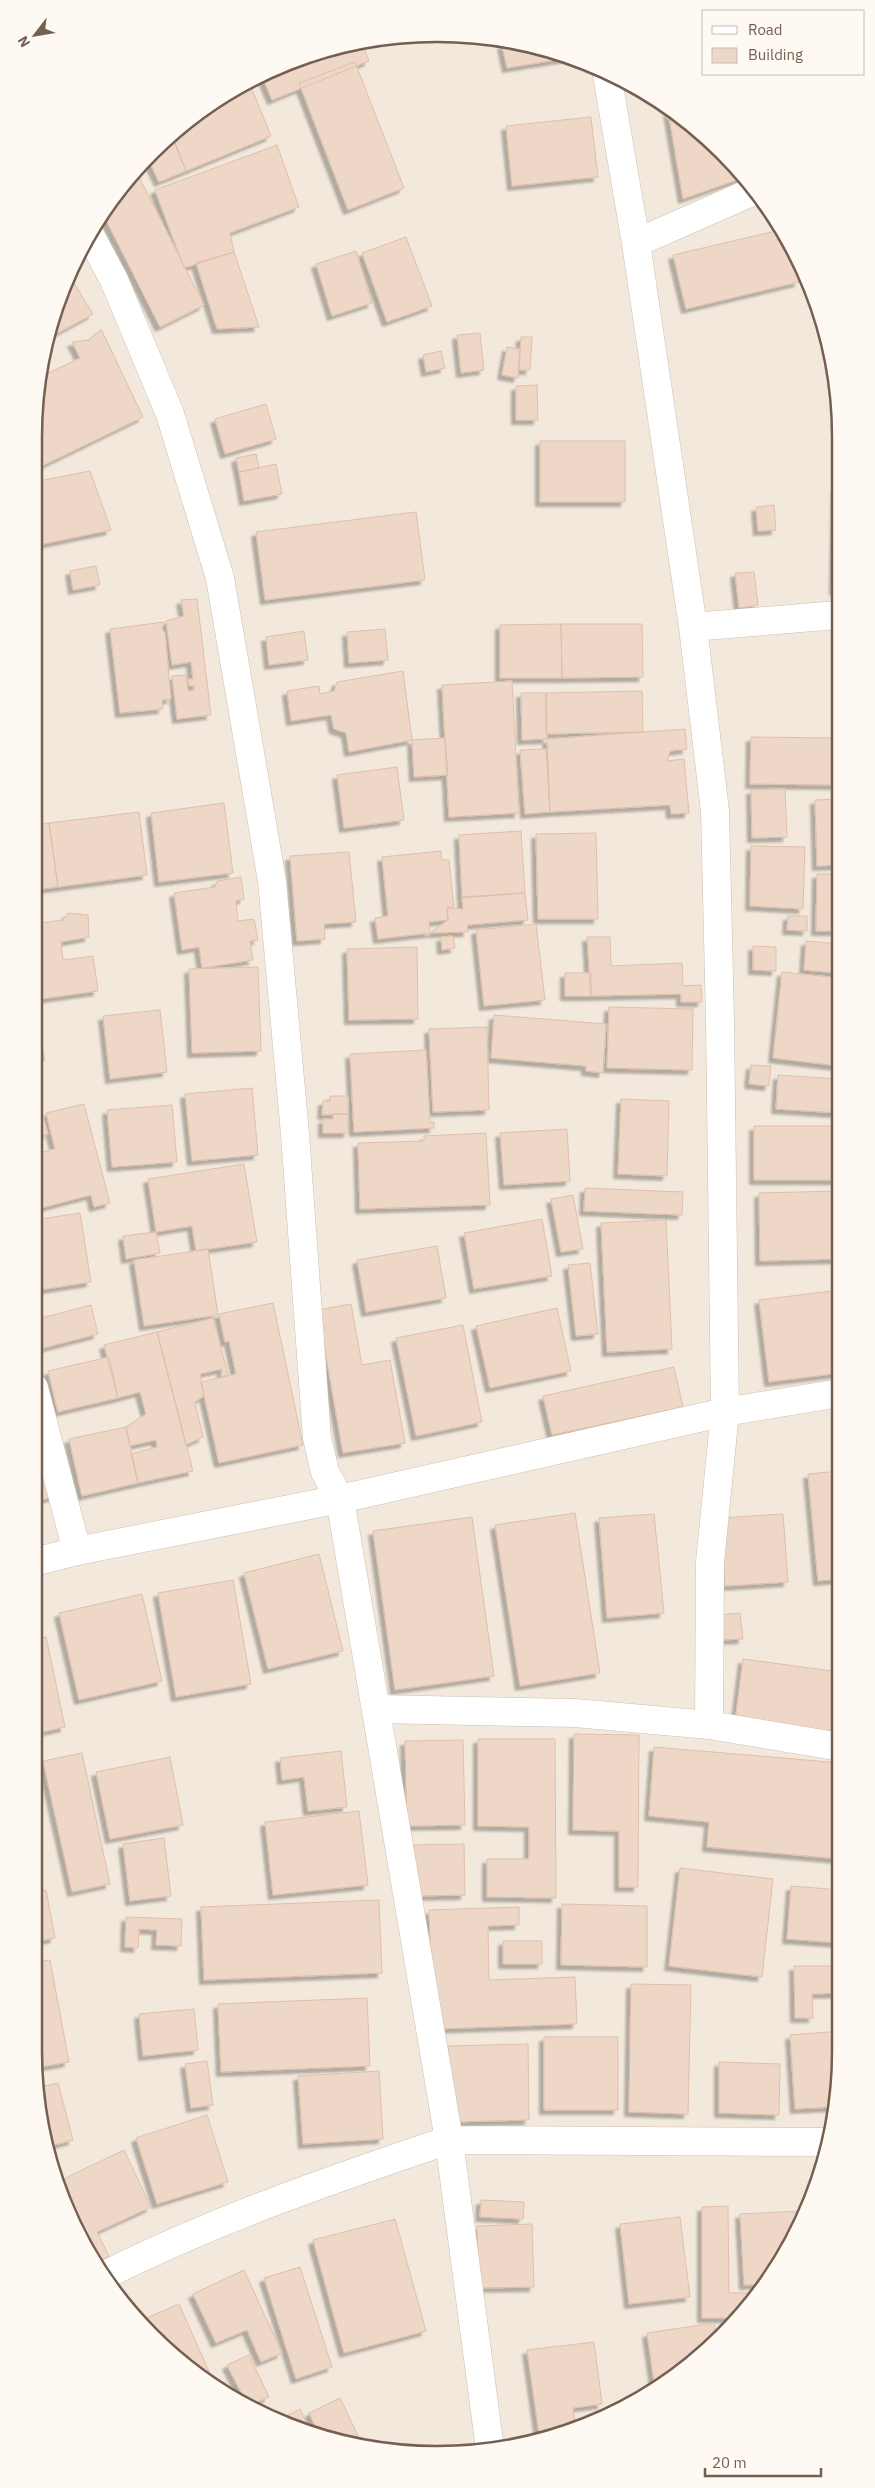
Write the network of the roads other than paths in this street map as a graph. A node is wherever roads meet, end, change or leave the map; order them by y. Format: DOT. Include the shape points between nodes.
graph roads {
  1 [pos="608,81"];
  2 [pos="748,194"];
  3 [pos="94,242"];
  4 [pos="636,243"];
  5 [pos="832,615"];
  6 [pos="693,627"];
  7 [pos="832,1394"];
  8 [pos="725,1412"];
  9 [pos="42,1418"];
  10 [pos="340,1499"];
  11 [pos="77,1551"];
  12 [pos="42,1560"];
  13 [pos="376,1710"];
  14 [pos="709,1725"];
  15 [pos="832,1746"];
  16 [pos="449,2140"];
  17 [pos="822,2142"];
  18 [pos="111,2272"];
  19 [pos="489,2442"];
  1 -- 4 [label="street"];
  2 -- 4 [label="street"];
  3 -- 10 [label="street" via="114,280 170,414 220,578 272,881 295,1134 317,1438 326,1472"];
  4 -- 6 [label="street"];
  5 -- 6 [label="street"];
  6 -- 8 [label="street" via="715,811"];
  7 -- 8 [label="street"];
  8 -- 10 [label="street"];
  8 -- 14 [label="street" via="710,1562"];
  9 -- 11 [label="street"];
  10 -- 11 [label="street"];
  10 -- 13 [label="street"];
  11 -- 12 [label="street"];
  13 -- 14 [label="street" via="575,1713"];
  13 -- 16 [label="street"];
  14 -- 15 [label="street"];
  16 -- 17 [label="street"];
  16 -- 18 [label="street" via="292,2194"];
  16 -- 19 [label="street"];
}
